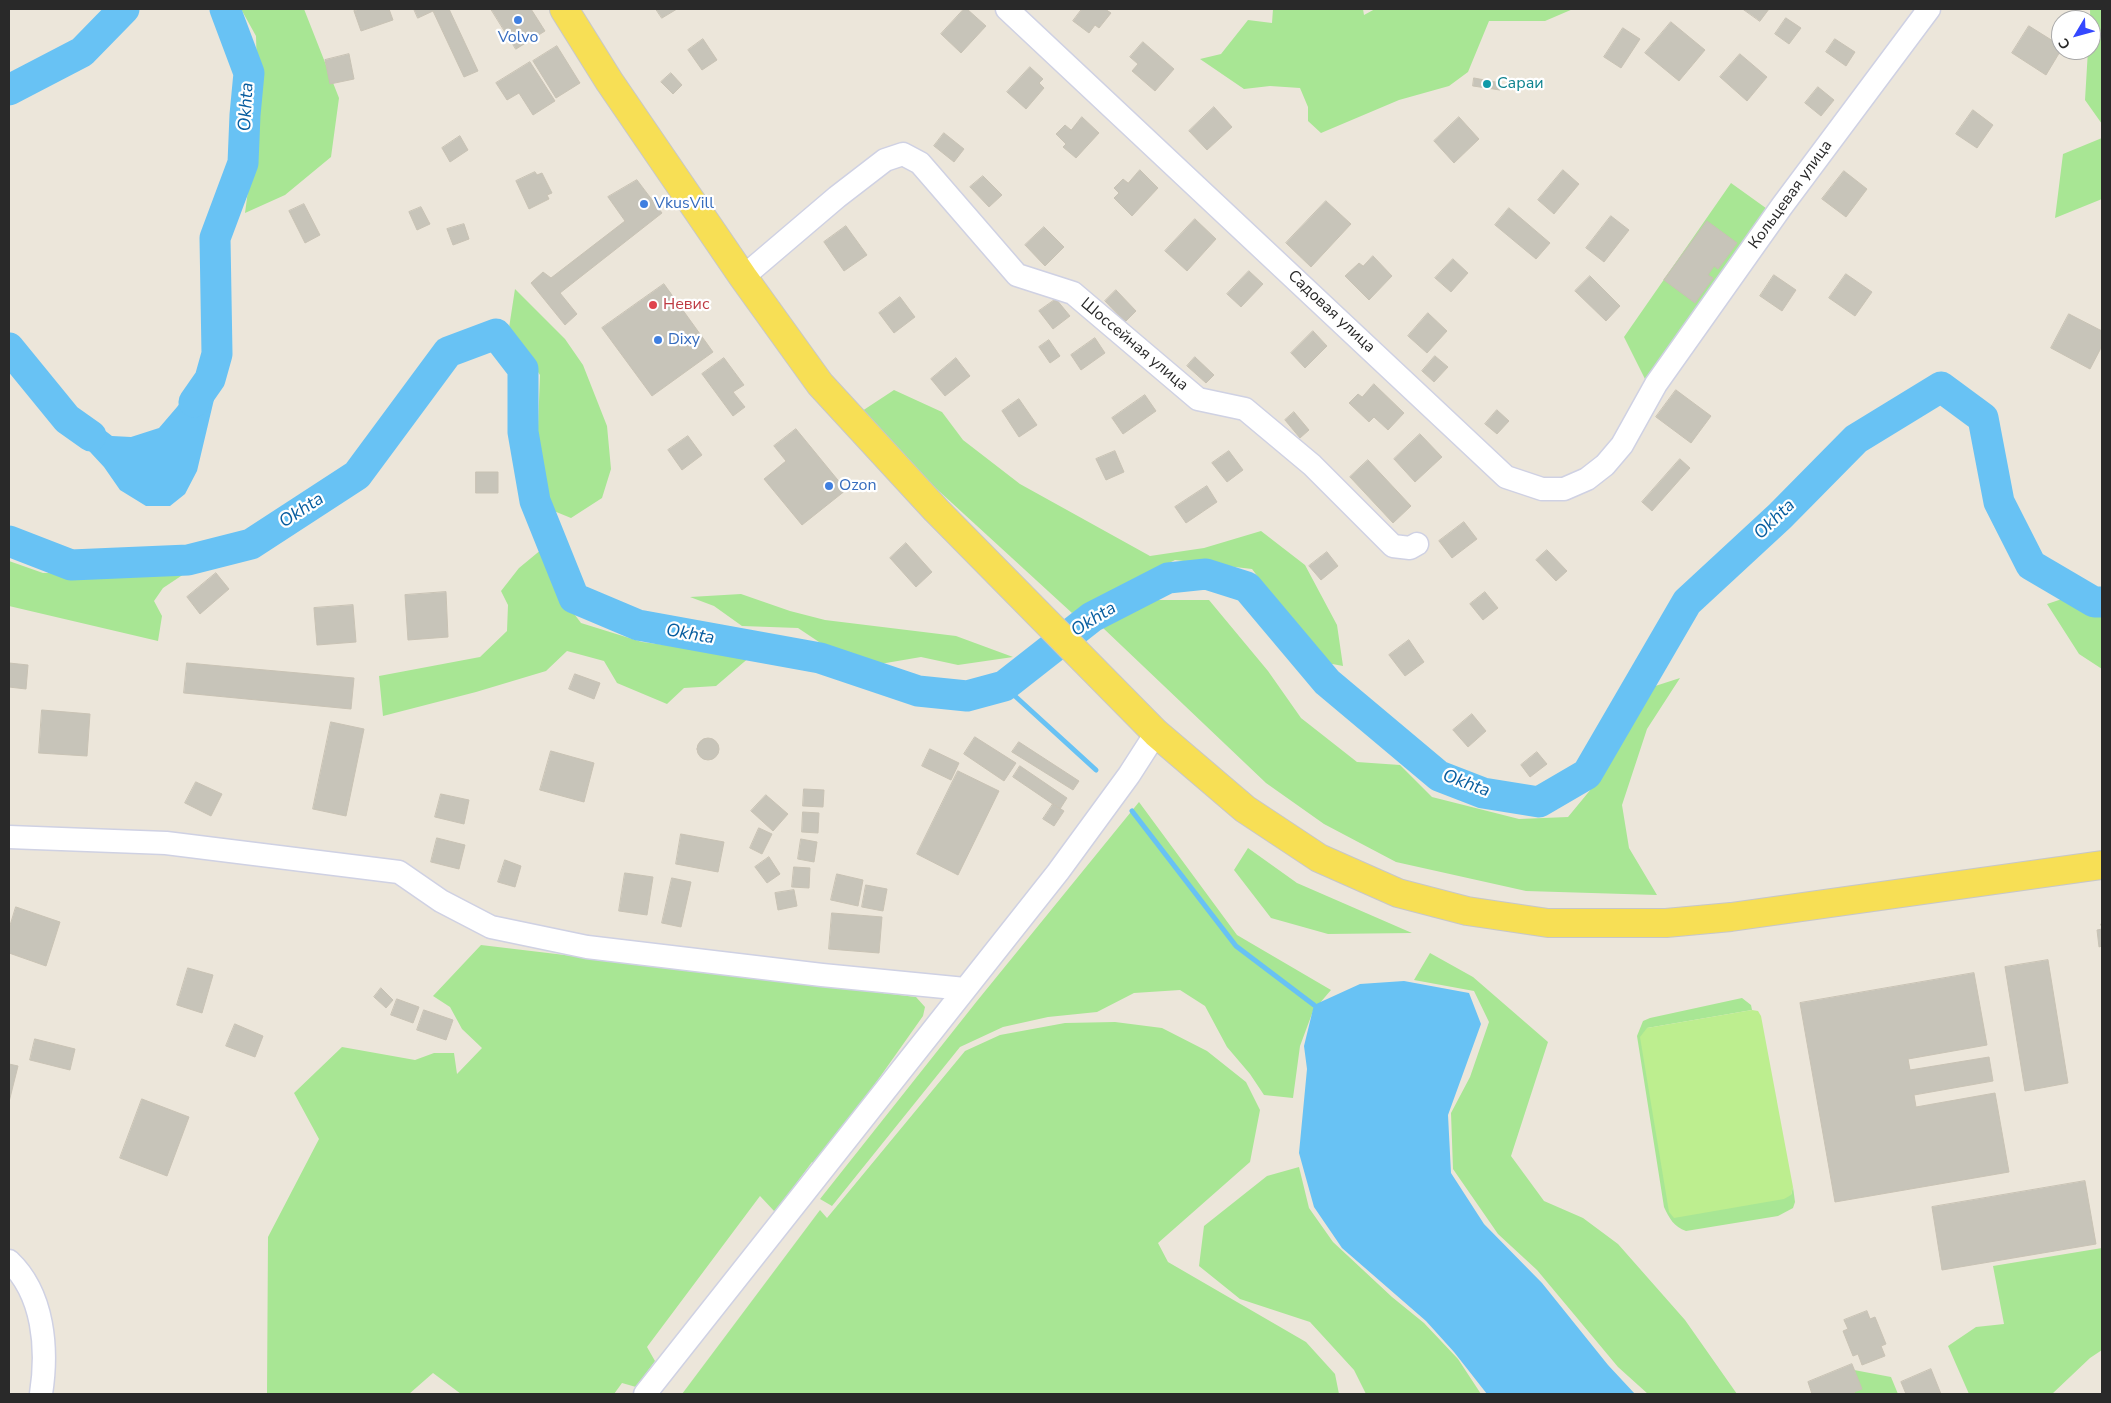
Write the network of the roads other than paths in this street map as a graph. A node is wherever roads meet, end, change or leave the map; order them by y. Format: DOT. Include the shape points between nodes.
graph roads {
  1 [pos="564,9"];
  2 [pos="1006,9"];
  3 [pos="1929,9"];
  4 [pos="743,276"];
  5 [pos="1656,384"];
  6 [pos="1417,544"];
  7 [pos="1156,733"];
  8 [pos="9,837"];
  9 [pos="2102,865"];
  10 [pos="965,989"];
  11 [pos="9,1261"];
  12 [pos="41,1394"];
  13 [pos="645,1394"];
  1 -- 4 [label="main road" via="609,81"];
  2 -- 5 [label="street, Садовая улица" via="1506,477 1542,489 1564,489 1587,479 1605,465 1622,445"];
  3 -- 5 [label="street, Кольцевая улица" via="1789,197"];
  4 -- 6 [label="street, Шоссейная улица" via="844,191 885,160 903,154 920,163 1017,275 1074,293 1198,399 1245,408 1312,465 1393,546 1410,548"];
  4 -- 7 [label="main road" via="820,384 936,510"];
  7 -- 9 [label="main road" via="1245,809 1320,858 1398,892 1467,911 1538,922 1666,923 1731,918"];
  7 -- 10 [label="street" via="1058,872"];
  8 -- 10 [label="street" via="166,844 399,872 441,901 490,927 587,947"];
  10 -- 13 [label="street"];
  11 -- 12 [label="street" via="18,1269 35,1300 44,1345"];
}
